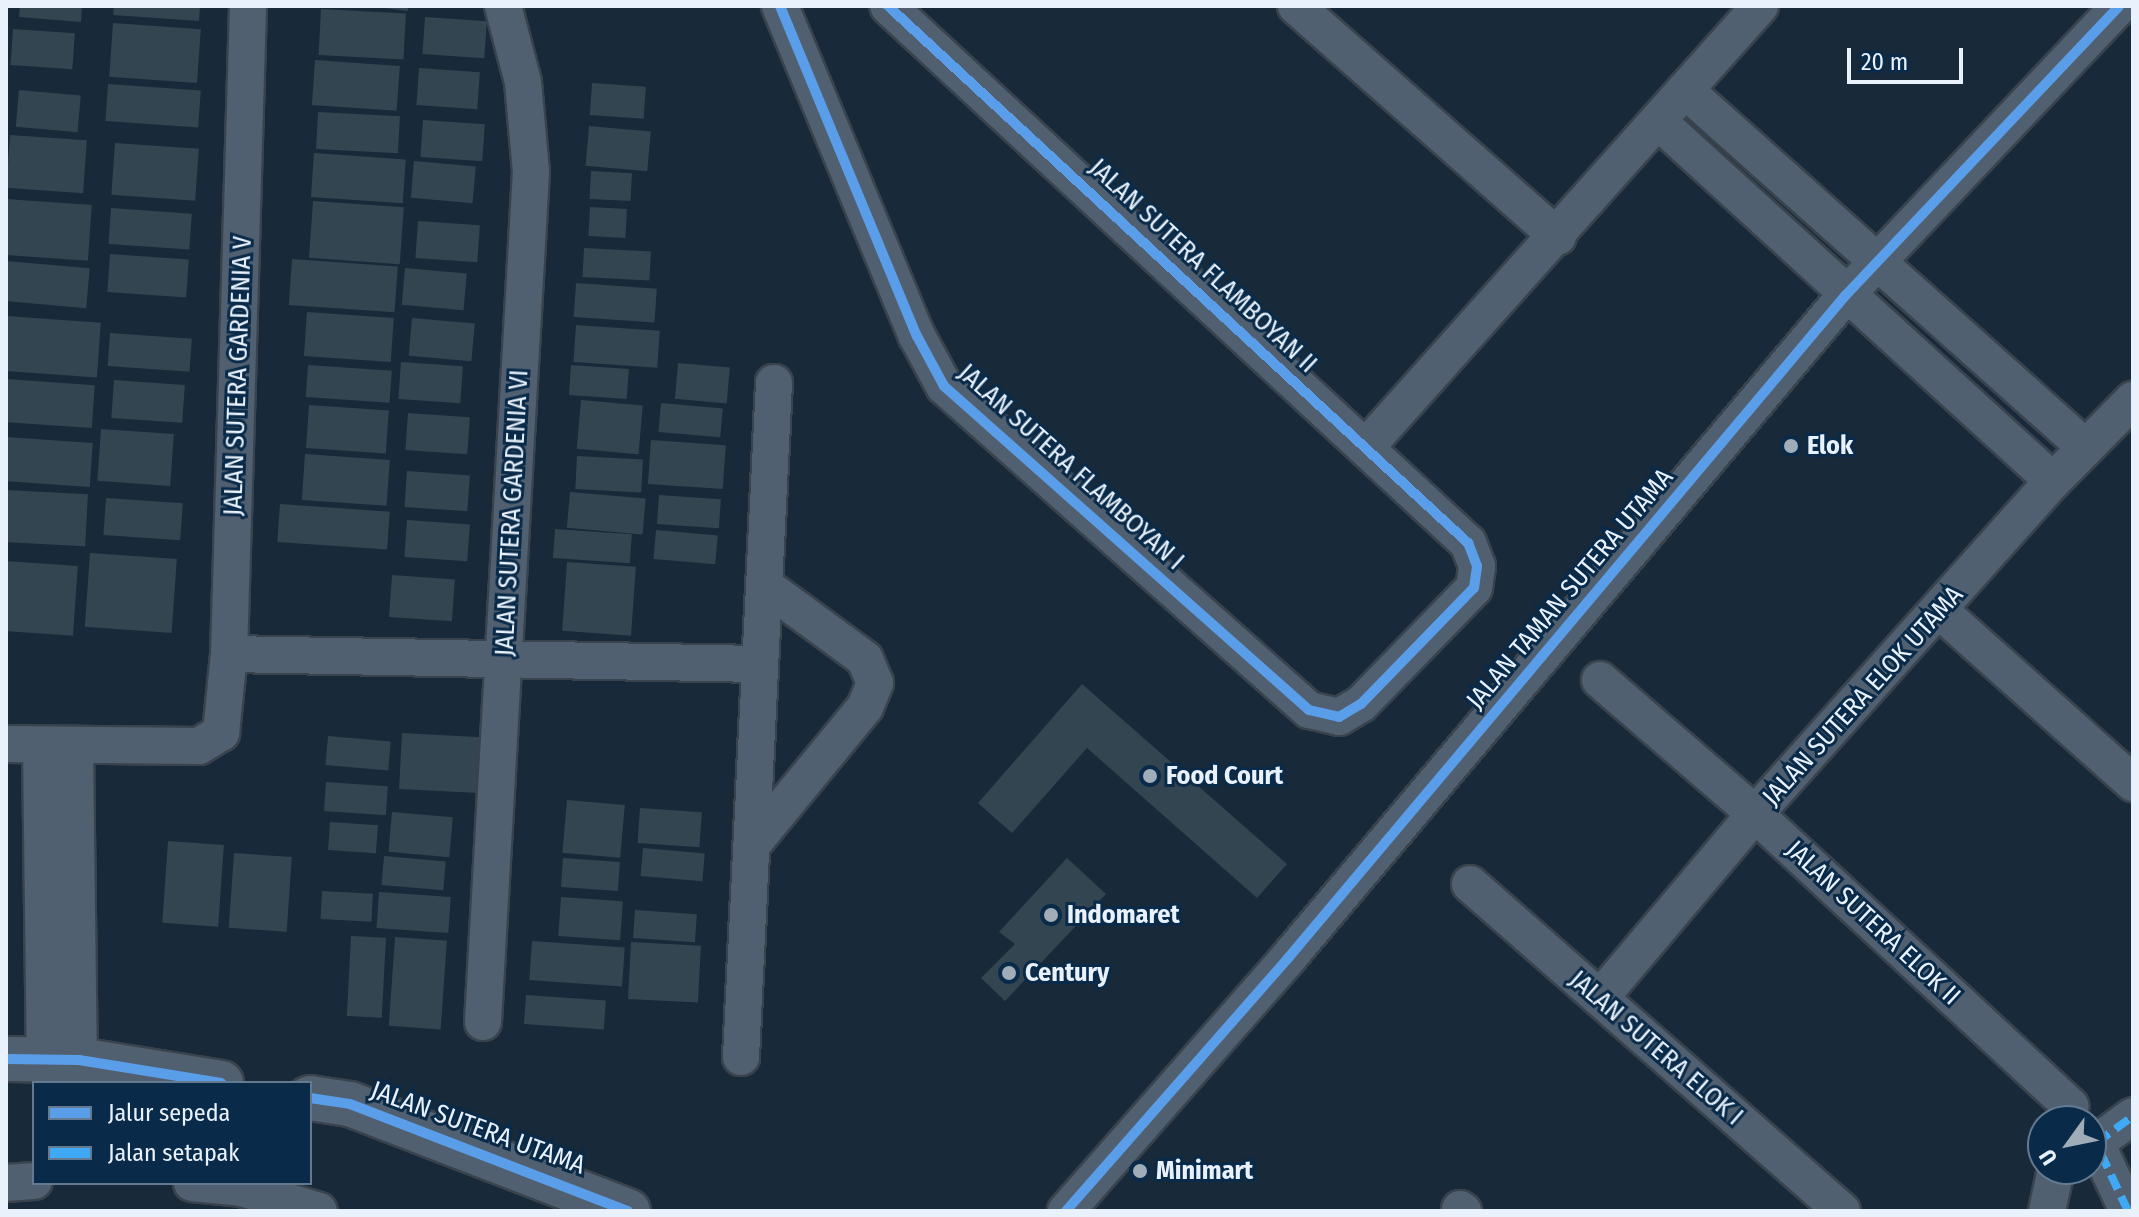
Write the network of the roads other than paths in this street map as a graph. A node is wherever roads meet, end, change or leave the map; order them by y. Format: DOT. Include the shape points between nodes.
graph roads {
  1 [pos="248,6"];
  2 [pos="503,6"];
  3 [pos="888,6"];
  4 [pos="1296,6"];
  5 [pos="2119,6"];
  6 [pos="1754,8"];
  7 [pos="794,11"];
  8 [pos="1685,90"];
  9 [pos="1659,122"];
  10 [pos="1558,237"];
  11 [pos="1879,261"];
  12 [pos="1845,296"];
  13 [pos="774,383"];
  14 [pos="2133,400"];
  15 [pos="1367,446"];
  16 [pos="2085,447"];
  17 [pos="2053,481"];
  18 [pos="1477,566"];
  19 [pos="764,585"];
  20 [pos="1940,611"];
  21 [pos="229,654"];
  22 [pos="503,663"];
  23 [pos="759,664"];
  24 [pos="1600,680"];
  25 [pos="41,745"];
  26 [pos="2133,783"];
  27 [pos="1755,814"];
  28 [pos="751,846"];
  29 [pos="1470,884"];
  30 [pos="1600,998"];
  31 [pos="483,1022"];
  32 [pos="741,1057"];
  33 [pos="43,1059"];
  34 [pos="206,1081"];
  35 [pos="312,1098"];
  36 [pos="2060,1105"];
  37 [pos="2133,1116"];
  38 [pos="32,1181"];
  39 [pos="6,1183"];
  40 [pos="212,1185"];
  41 [pos="2053,1185"];
  42 [pos="319,1211"];
  43 [pos="628,1211"];
  44 [pos="1066,1211"];
  45 [pos="1842,1211"];
  46 [pos="2047,1211"];
  47 [pos="2128,1211"];
  1 -- 21 [label="street, JALAN SUTERA GARDENIA V"];
  2 -- 22 [label="street, JALAN SUTERA GARDENIA VI" via="523,82 531,172"];
  3 -- 15 [label="street, JALAN SUTERA FLAMBOYAN II"];
  4 -- 10 [label="street"];
  5 -- 11 [label="street, JALAN TAMAN SUTERA UTAMA"];
  6 -- 8 [label="street"];
  7 -- 18 [label="street, JALAN SUTERA FLAMBOYAN I" via="917,336 944,386 1309,710 1339,717 1361,704 1474,588"];
  8 -- 9 [label="street"];
  8 -- 11 [label="street"];
  9 -- 10 [label="street"];
  9 -- 12 [label="street"];
  10 -- 15 [label="street"];
  11 -- 12 [label="street, JALAN TAMAN SUTERA UTAMA"];
  11 -- 16 [label="street"];
  12 -- 17 [label="street"];
  12 -- 44 [label="street, JALAN TAMAN SUTERA UTAMA" via="1289,957"];
  13 -- 19 [label="street"];
  14 -- 16 [label="street, JALAN SUTERA ELOK UTAMA"];
  15 -- 18 [label="street, JALAN SUTERA FLAMBOYAN II" via="1468,543"];
  16 -- 17 [label="street, JALAN SUTERA ELOK UTAMA"];
  17 -- 20 [label="street, JALAN SUTERA ELOK UTAMA"];
  19 -- 23 [label="street"];
  19 -- 28 [label="street" via="865,659 875,683 865,707"];
  20 -- 26 [label="street"];
  20 -- 27 [label="street, JALAN SUTERA ELOK UTAMA"];
  21 -- 22 [label="street"];
  21 -- 25 [label="street, JALAN SUTERA GARDENIA V" via="221,733 212,741 199,746"];
  22 -- 23 [label="street"];
  22 -- 31 [label="street, JALAN SUTERA GARDENIA VI"];
  23 -- 28 [label="street"];
  24 -- 27 [label="street, JALAN SUTERA ELOK II"];
  25 -- 33 [label="street"];
  27 -- 30 [label="street, JALAN SUTERA ELOK UTAMA"];
  27 -- 36 [label="street, JALAN SUTERA ELOK II"];
  28 -- 32 [label="street"];
  29 -- 30 [label="street, JALAN SUTERA ELOK I"];
  30 -- 45 [label="street, JALAN SUTERA ELOK I"];
  33 -- 34 [label="street"];
  35 -- 43 [label="street, JALAN SUTERA UTAMA" via="350,1104"];
  37 -- 47 [label="street" via="2096,1143"];
  38 -- 39 [label="street"];
  40 -- 42 [label="street" via="241,1188"];
  41 -- 46 [label="street"];
}
